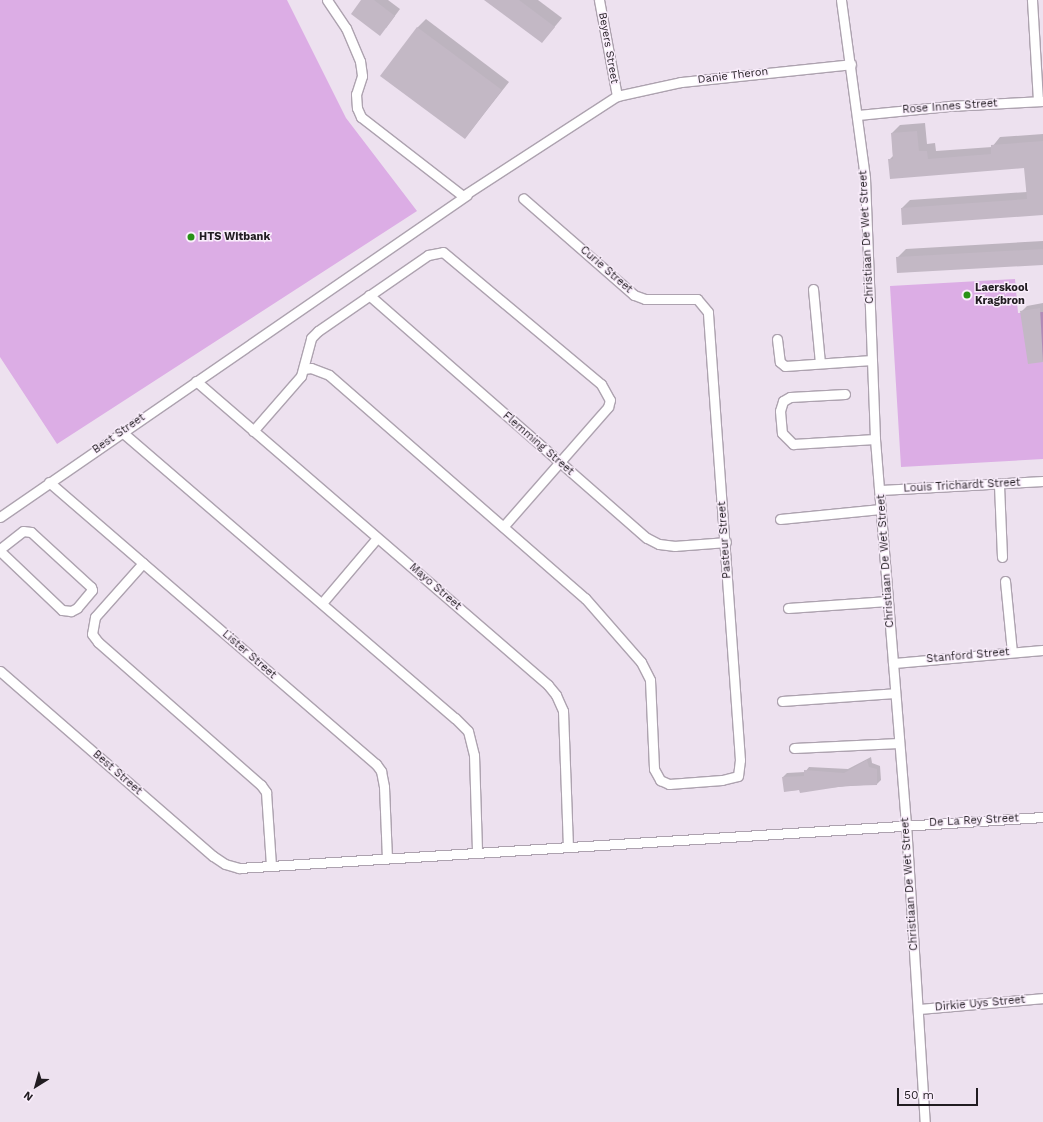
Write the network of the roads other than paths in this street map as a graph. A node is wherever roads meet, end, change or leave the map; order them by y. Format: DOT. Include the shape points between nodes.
graph roads {
  1 [pos="327,0"];
  2 [pos="599,0"];
  3 [pos="841,0"];
  4 [pos="1032,0"];
  5 [pos="851,64"];
  6 [pos="617,96"];
  7 [pos="1040,101"];
  8 [pos="858,115"];
  9 [pos="467,195"];
  10 [pos="523,198"];
  11 [pos="812,289"];
  12 [pos="369,295"];
  13 [pos="704,305"];
  14 [pos="777,339"];
  15 [pos="872,360"];
  16 [pos="820,363"];
  17 [pos="304,369"];
  18 [pos="196,382"];
  19 [pos="845,394"];
  20 [pos="253,431"];
  21 [pos="122,432"];
  22 [pos="875,439"];
  23 [pos="559,463"];
  24 [pos="1043,481"];
  25 [pos="49,482"];
  26 [pos="999,485"];
  27 [pos="881,490"];
  28 [pos="881,509"];
  29 [pos="0,516"];
  30 [pos="780,519"];
  31 [pos="503,527"];
  32 [pos="377,538"];
  33 [pos="726,542"];
  34 [pos="0,550"];
  35 [pos="1002,557"];
  36 [pos="143,563"];
  37 [pos="1005,581"];
  38 [pos="888,601"];
  39 [pos="322,603"];
  40 [pos="788,608"];
  41 [pos="1043,650"];
  42 [pos="1012,652"];
  43 [pos="893,663"];
  44 [pos="0,671"];
  45 [pos="895,693"];
  46 [pos="782,701"];
  47 [pos="899,744"];
  48 [pos="794,748"];
  49 [pos="1043,817"];
  50 [pos="906,824"];
  51 [pos="568,846"];
  52 [pos="477,852"];
  53 [pos="387,858"];
  54 [pos="271,866"];
  55 [pos="239,868"];
  56 [pos="1043,998"];
  57 [pos="918,1009"];
  58 [pos="925,1122"];
  1 -- 9 [label="street" via="346,28 360,61 362,76 356,94 361,117 458,193"];
  2 -- 6 [label="street, Beyers Street"];
  3 -- 5 [label="street, Christiaan De Wet Street"];
  4 -- 7 [label="street"];
  5 -- 6 [label="street, Danie Theron" via="681,82"];
  5 -- 8 [label="street, Christiaan De Wet Street"];
  6 -- 9 [label="street, Danie Theron" via="580,118"];
  7 -- 8 [label="street, Rose Innes Street"];
  8 -- 15 [label="street, Christiaan De Wet Street" via="865,178"];
  9 -- 18 [label="street, Best Street"];
  10 -- 13 [label="street, Curie Street" via="634,295 645,299 698,299"];
  11 -- 16 [label="street"];
  12 -- 17 [label="street" via="310,338"];
  12 -- 23 [label="street, Flemming Street"];
  12 -- 23 [label="street" via="428,255 443,252 602,384 610,400 608,407"];
  13 -- 33 [label="street, Pasteur Street" via="710,323"];
  14 -- 16 [label="street" via="780,362 785,366"];
  15 -- 16 [label="street"];
  15 -- 22 [label="street, Christiaan De Wet Street"];
  17 -- 20 [label="street" via="301,376"];
  17 -- 31 [label="street" via="311,368 329,375"];
  18 -- 20 [label="street, Mayo Street"];
  18 -- 21 [label="street, Best Street"];
  19 -- 22 [label="street" via="790,397 782,401 782,433 793,444"];
  20 -- 32 [label="street, Mayo Street"];
  21 -- 25 [label="street, Best Street"];
  21 -- 39 [label="street"];
  22 -- 27 [label="street, Christiaan De Wet Street"];
  23 -- 31 [label="street"];
  23 -- 33 [label="street, Flemming Street" via="647,538 659,544 675,546"];
  24 -- 26 [label="street, Louis Trichardt Street"];
  25 -- 29 [label="street, Best Street"];
  25 -- 36 [label="street, Lister Street"];
  26 -- 27 [label="street, Louis Trichardt Street"];
  26 -- 35 [label="street"];
  27 -- 28 [label="street, Christiaan De Wet Street"];
  28 -- 30 [label="street"];
  28 -- 38 [label="street, Christiaan De Wet Street"];
  31 -- 33 [label="street, Pasteur Street" via="586,598 646,668 650,680 654,769 660,780 669,784 722,780 738,776 740,760"];
  32 -- 39 [label="street"];
  32 -- 51 [label="street, Mayo Street" via="548,685 556,695 563,711"];
  34 -- 34 [label="street" via="62,610 71,611 77,608 92,590 31,532 23,531"];
  36 -- 53 [label="street, Lister Street" via="376,764 381,771 384,787"];
  36 -- 54 [label="street" via="95,617 92,634 262,785 266,792"];
  37 -- 42 [label="street"];
  38 -- 40 [label="street"];
  38 -- 43 [label="street, Christiaan De Wet Street"];
  39 -- 52 [label="street" via="468,731 474,755"];
  41 -- 42 [label="street, Stanford Street"];
  42 -- 43 [label="street, Stanford Street"];
  43 -- 45 [label="street, Christiaan De Wet Street"];
  44 -- 55 [label="street, Best Street" via="213,856 225,864"];
  45 -- 46 [label="street"];
  45 -- 47 [label="street, Christiaan De Wet Street"];
  47 -- 48 [label="street"];
  47 -- 50 [label="street, Christiaan De Wet Street"];
  49 -- 50 [label="street, De La Rey Street"];
  50 -- 51 [label="street, De La Rey Street"];
  50 -- 57 [label="street, Christiaan De Wet Street"];
  51 -- 52 [label="street, De La Rey Street"];
  52 -- 53 [label="street, De La Rey Street"];
  53 -- 54 [label="street, De La Rey Street"];
  54 -- 55 [label="street, De La Rey Street"];
  56 -- 57 [label="street, Dirkie Uys Street"];
  57 -- 58 [label="street, Christiaan De Wet Street"];
}
